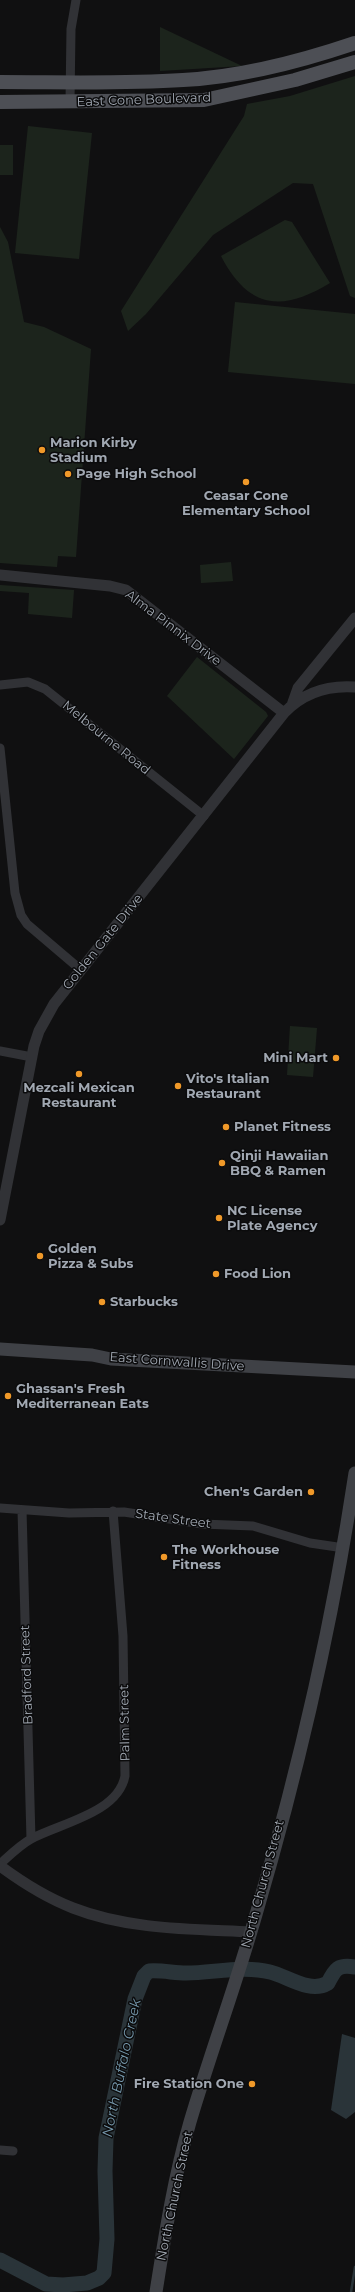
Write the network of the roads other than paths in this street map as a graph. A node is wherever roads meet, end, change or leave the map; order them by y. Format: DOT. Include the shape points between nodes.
graph roads {
  1 [pos="76,0"];
  2 [pos="355,43"];
  3 [pos="355,62"];
  4 [pos="0,82"];
  5 [pos="68,82"];
  6 [pos="0,102"];
  7 [pos="70,102"];
  8 [pos="0,575"];
  9 [pos="355,618"];
  10 [pos="0,685"];
  11 [pos="355,687"];
  12 [pos="292,705"];
  13 [pos="284,714"];
  14 [pos="0,748"];
  15 [pos="204,816"];
  16 [pos="81,970"];
  17 [pos="0,1051"];
  18 [pos="32,1057"];
  19 [pos="0,1220"];
  20 [pos="0,1349"];
  21 [pos="355,1372"];
  22 [pos="355,1473"];
  23 [pos="0,1508"];
  24 [pos="22,1510"];
  25 [pos="113,1511"];
  26 [pos="344,1548"];
  27 [pos="31,1839"];
  28 [pos="0,1865"];
  29 [pos="251,1932"];
  30 [pos="0,2150"];
  31 [pos="13,2151"];
  32 [pos="156,2292"];
  1 -- 5 [label="street" via="71,30"];
  2 -- 5 [label="main road, East Cone Boulevard" via="289,64 220,76 184,80"];
  3 -- 7 [label="main road, East Cone Boulevard" via="295,80 204,100"];
  4 -- 5 [label="main road, East Cone Boulevard"];
  5 -- 7 [label="street"];
  6 -- 7 [label="main road, East Cone Boulevard"];
  8 -- 13 [label="street, Alma Pinnix Drive" via="110,586 126,590"];
  9 -- 12 [label="street, Golden Gate Drive" via="298,688"];
  10 -- 15 [label="street, Melbourne Road" via="28,682 45,689"];
  11 -- 12 [label="street, Golden Gate Drive" via="326,688 303,697"];
  12 -- 13 [label="street, Golden Gate Drive"];
  13 -- 15 [label="street, Golden Gate Drive"];
  14 -- 16 [label="street" via="15,893 21,915 27,924"];
  15 -- 16 [label="street, Golden Gate Drive"];
  16 -- 18 [label="street, Golden Gate Drive" via="47,1016 39,1031"];
  17 -- 18 [label="street"];
  18 -- 19 [label="street, Golden Gate Drive"];
  20 -- 21 [label="main road, East Cornwallis Drive" via="92,1355 111,1359"];
  22 -- 26 [label="main road, North Church Street"];
  23 -- 24 [label="street, State Street"];
  24 -- 25 [label="street, State Street" via="83,1513"];
  24 -- 27 [label="street, Bradford Street"];
  25 -- 26 [label="street, State Street" via="202,1524 259,1527 310,1543"];
  25 -- 27 [label="street, Palm Street" via="123,1636 123,1787 105,1806"];
  26 -- 29 [label="main road, North Church Street" via="304,1732"];
  27 -- 28 [label="street, Palm Street"];
  28 -- 29 [label="street" via="48,1897 74,1909 107,1918 185,1929"];
  29 -- 32 [label="main road, North Church Street" via="190,2123 174,2191"];
  30 -- 31 [label="street"];
}
